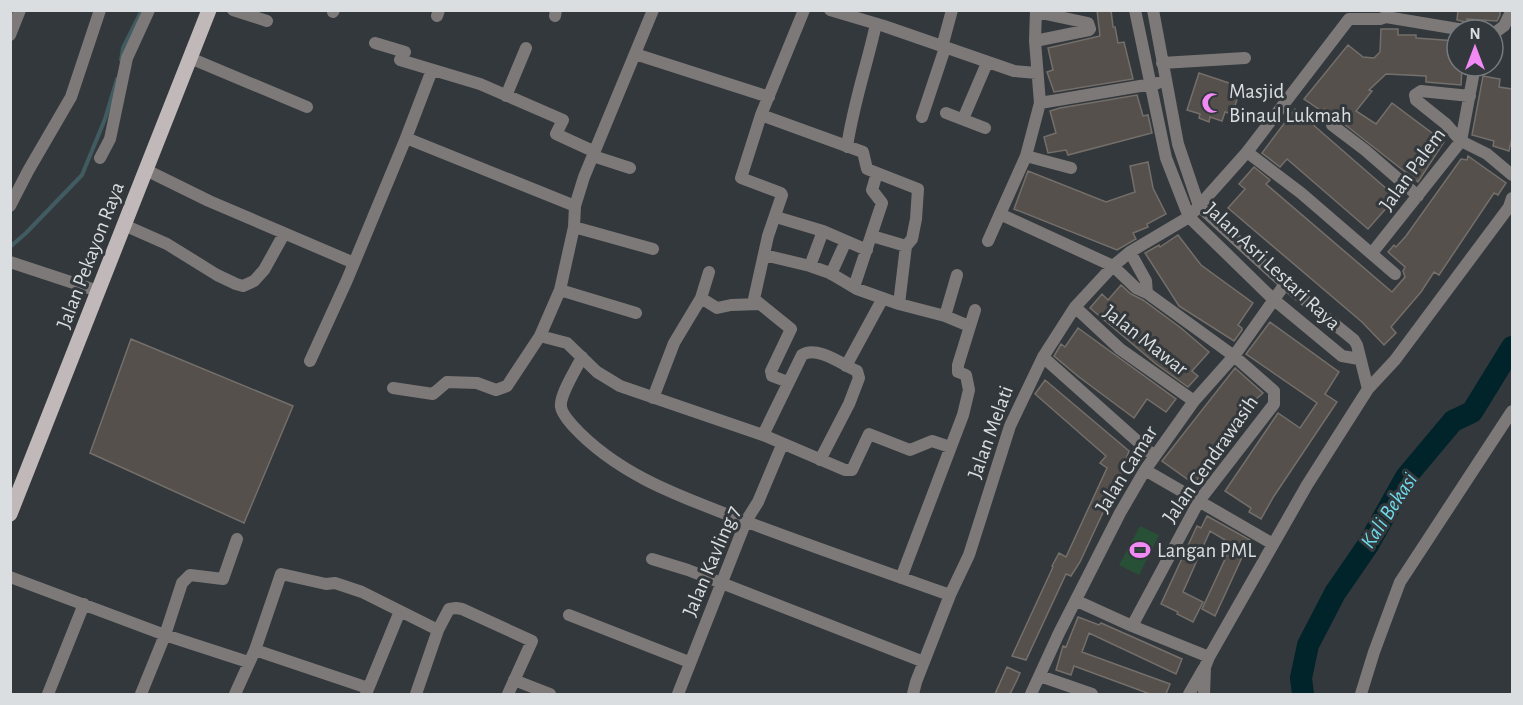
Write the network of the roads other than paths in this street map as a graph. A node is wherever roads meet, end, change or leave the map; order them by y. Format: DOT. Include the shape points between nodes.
graph roads {
  1 [pos="20,10"];
  2 [pos="100,10"];
  3 [pos="148,10"];
  4 [pos="208,10"];
  5 [pos="233,10"];
  6 [pos="653,10"];
  7 [pos="804,10"];
  8 [pos="830,10"];
  9 [pos="952,10"];
  10 [pos="1512,10"];
  11 [pos="1036,11"];
  12 [pos="844,13"];
  13 [pos="1389,14"];
  14 [pos="1154,15"];
  15 [pos="1136,17"];
  16 [pos="267,21"];
  17 [pos="876,24"];
  18 [pos="1505,24"];
  19 [pos="1445,26"];
  20 [pos="10,35"];
  21 [pos="1035,41"];
  22 [pos="375,43"];
  23 [pos="944,47"];
  24 [pos="526,48"];
  25 [pos="635,54"];
  26 [pos="190,58"];
  27 [pos="1245,58"];
  28 [pos="987,63"];
  29 [pos="1162,63"];
  30 [pos="432,70"];
  31 [pos="1037,73"];
  32 [pos="1473,78"];
  33 [pos="1166,81"];
  34 [pos="1149,85"];
  35 [pos="506,96"];
  36 [pos="1470,96"];
  37 [pos="769,98"];
  38 [pos="1040,103"];
  39 [pos="307,107"];
  40 [pos="946,113"];
  41 [pos="761,115"];
  42 [pos="921,117"];
  43 [pos="963,119"];
  44 [pos="1332,125"];
  45 [pos="985,129"];
  46 [pos="405,138"];
  47 [pos="1461,141"];
  48 [pos="847,147"];
  49 [pos="1247,152"];
  50 [pos="593,154"];
  51 [pos="1026,156"];
  52 [pos="100,158"];
  53 [pos="630,168"];
  54 [pos="1071,168"];
  55 [pos="146,171"];
  56 [pos="877,173"];
  57 [pos="1512,174"];
  58 [pos="1418,196"];
  59 [pos="1512,198"];
  60 [pos="10,206"];
  61 [pos="575,206"];
  62 [pos="1199,206"];
  63 [pos="1000,214"];
  64 [pos="776,217"];
  65 [pos="1189,217"];
  66 [pos="124,225"];
  67 [pos="574,227"];
  68 [pos="823,231"];
  69 [pos="284,234"];
  70 [pos="872,236"];
  71 [pos="988,241"];
  72 [pos="846,242"];
  73 [pos="906,246"];
  74 [pos="653,249"];
  75 [pos="867,250"];
  76 [pos="1130,252"];
  77 [pos="1372,253"];
  78 [pos="764,255"];
  79 [pos="11,262"];
  80 [pos="354,263"];
  81 [pos="810,266"];
  82 [pos="1113,266"];
  83 [pos="709,272"];
  84 [pos="831,274"];
  85 [pos="1395,274"];
  86 [pos="957,275"];
  87 [pos="1285,284"];
  88 [pos="854,287"];
  89 [pos="560,290"];
  90 [pos="98,291"];
  91 [pos="1147,293"];
  92 [pos="701,298"];
  93 [pos="883,298"];
  94 [pos="1273,299"];
  95 [pos="759,304"];
  96 [pos="899,304"];
  97 [pos="1075,307"];
  98 [pos="975,310"];
  99 [pos="636,313"];
  100 [pos="945,316"];
  101 [pos="969,326"];
  102 [pos="540,336"];
  103 [pos="1233,356"];
  104 [pos="582,357"];
  105 [pos="1043,357"];
  106 [pos="1359,359"];
  107 [pos="310,361"];
  108 [pos="846,366"];
  109 [pos="788,382"];
  110 [pos="393,388"];
  111 [pos="1368,389"];
  112 [pos="653,398"];
  113 [pos="1194,401"];
  114 [pos="1512,411"];
  115 [pos="763,435"];
  116 [pos="782,445"];
  117 [pos="950,447"];
  118 [pos="1154,456"];
  119 [pos="819,460"];
  120 [pos="1145,470"];
  121 [pos="1199,501"];
  122 [pos="10,514"];
  123 [pos="746,521"];
  124 [pos="237,539"];
  125 [pos="1273,544"];
  126 [pos="652,559"];
  127 [pos="10,577"];
  128 [pos="901,578"];
  129 [pos="722,583"];
  130 [pos="950,595"];
  131 [pos="1077,601"];
  132 [pos="84,604"];
  133 [pos="400,611"];
  134 [pos="569,615"];
  135 [pos="1132,626"];
  136 [pos="438,630"];
  137 [pos="165,635"];
  138 [pos="255,650"];
  139 [pos="248,662"];
  140 [pos="689,662"];
  141 [pos="924,662"];
  142 [pos="1207,662"];
  143 [pos="1040,676"];
  144 [pos="514,680"];
  145 [pos="367,691"];
  146 [pos="48,694"];
  147 [pos="141,694"];
  148 [pos="235,694"];
  149 [pos="416,694"];
  150 [pos="508,694"];
  151 [pos="550,694"];
  152 [pos="678,694"];
  153 [pos="913,694"];
  154 [pos="1031,694"];
  155 [pos="1092,694"];
  156 [pos="1189,694"];
  157 [pos="1204,694"];
  158 [pos="1361,694"];
  1 -- 20 [label="street"];
  2 -- 60 [label="street" via="71,97"];
  3 -- 52 [label="street" via="127,58 110,139"];
  4 -- 26 [label="main road, Jalan Pekayon Raya"];
  5 -- 16 [label="street"];
  6 -- 25 [label="street"];
  7 -- 37 [label="street"];
  8 -- 12 [label="street"];
  9 -- 23 [label="street"];
  10 -- 18 [label="street"];
  11 -- 21 [label="street"];
  11 -- 21 [label="street" via="1088,23 1090,29"];
  12 -- 17 [label="street"];
  13 -- 19 [label="street"];
  13 -- 49 [label="street, Jalan Melati" via="1380,19 1347,21"];
  14 -- 15 [label="street"];
  14 -- 29 [label="street, Jalan Asri Lestari Raya"];
  15 -- 34 [label="street, Jalan Asri Lestari Raya"];
  17 -- 23 [label="street"];
  17 -- 48 [label="street"];
  21 -- 31 [label="street"];
  22 -- 30 [label="street" via="405,52 400,60"];
  23 -- 28 [label="street"];
  23 -- 42 [label="street"];
  24 -- 35 [label="street"];
  25 -- 37 [label="street"];
  25 -- 50 [label="street"];
  26 -- 39 [label="street"];
  26 -- 55 [label="main road, Jalan Pekayon Raya"];
  27 -- 29 [label="street"];
  28 -- 31 [label="street" via="1014,72"];
  28 -- 43 [label="street"];
  29 -- 33 [label="street, Jalan Asri Lestari Raya"];
  30 -- 35 [label="street"];
  30 -- 46 [label="street"];
  31 -- 38 [label="street"];
  32 -- 36 [label="street, Jalan Palem"];
  33 -- 34 [label="street"];
  33 -- 62 [label="street, Jalan Asri Lestari Raya" via="1178,144"];
  34 -- 38 [label="street"];
  34 -- 65 [label="street, Jalan Asri Lestari Raya" via="1166,158"];
  35 -- 50 [label="street" via="563,120 556,134"];
  36 -- 47 [label="street, Jalan Palem"];
  36 -- 47 [label="street" via="1421,91 1415,95"];
  37 -- 41 [label="street"];
  38 -- 51 [label="street"];
  40 -- 43 [label="street"];
  41 -- 48 [label="street"];
  41 -- 64 [label="street" via="741,178 781,193"];
  43 -- 45 [label="street"];
  44 -- 58 [label="street"];
  46 -- 61 [label="street"];
  46 -- 80 [label="street"];
  47 -- 57 [label="street" via="1487,154"];
  47 -- 58 [label="street, Jalan Palem"];
  48 -- 56 [label="street" via="863,152 867,169"];
  49 -- 62 [label="street, Jalan Melati"];
  49 -- 77 [label="street"];
  50 -- 53 [label="street"];
  50 -- 61 [label="street"];
  51 -- 54 [label="street"];
  51 -- 63 [label="street"];
  55 -- 66 [label="main road, Jalan Pekayon Raya"];
  55 -- 69 [label="street"];
  56 -- 70 [label="street" via="872,190 882,202"];
  56 -- 73 [label="street" via="918,189 912,239"];
  58 -- 77 [label="street, Jalan Palem"];
  59 -- 111 [label="street" via="1395,360"];
  61 -- 67 [label="street"];
  62 -- 65 [label="street, Jalan Melati"];
  62 -- 87 [label="street, Jalan Asri Lestari Raya"];
  63 -- 71 [label="street"];
  63 -- 82 [label="street, Jalan Cendrawasih"];
  64 -- 68 [label="street"];
  64 -- 78 [label="street"];
  65 -- 76 [label="street, Jalan Melati"];
  65 -- 94 [label="street, Jalan Asri Lestari Raya"];
  66 -- 69 [label="street" via="243,286 264,270"];
  66 -- 90 [label="main road, Jalan Pekayon Raya"];
  67 -- 74 [label="street"];
  67 -- 89 [label="street"];
  68 -- 72 [label="street"];
  68 -- 81 [label="street"];
  69 -- 80 [label="street"];
  70 -- 73 [label="street"];
  70 -- 75 [label="street"];
  72 -- 75 [label="street"];
  72 -- 84 [label="street"];
  73 -- 96 [label="street"];
  75 -- 88 [label="street"];
  76 -- 82 [label="street, Jalan Melati"];
  76 -- 91 [label="street" via="1146,281"];
  77 -- 85 [label="street"];
  78 -- 81 [label="street"];
  78 -- 95 [label="street" via="754,299"];
  79 -- 90 [label="street"];
  80 -- 107 [label="street"];
  81 -- 84 [label="street"];
  82 -- 91 [label="street, Jalan Cendrawasih"];
  82 -- 97 [label="street, Jalan Melati"];
  83 -- 92 [label="street"];
  84 -- 88 [label="street"];
  86 -- 100 [label="street"];
  87 -- 94 [label="street, Jalan Camar"];
  87 -- 106 [label="street, Jalan Asri Lestari Raya" via="1354,340"];
  88 -- 93 [label="street"];
  89 -- 99 [label="street"];
  89 -- 102 [label="street"];
  90 -- 122 [label="main road, Jalan Pekayon Raya"];
  91 -- 103 [label="street, Jalan Cendrawasih"];
  92 -- 95 [label="street" via="717,308"];
  92 -- 112 [label="street" via="674,343"];
  93 -- 96 [label="street"];
  93 -- 108 [label="street"];
  94 -- 103 [label="street, Jalan Camar"];
  94 -- 106 [label="street, Jalan Asri Lestari Raya" via="1342,356"];
  95 -- 109 [label="street" via="791,329 771,371 772,376"];
  96 -- 100 [label="street"];
  97 -- 105 [label="street, Jalan Melati"];
  97 -- 113 [label="street, Jalan Mawar" via="1120,349"];
  98 -- 101 [label="street"];
  100 -- 101 [label="street"];
  101 -- 117 [label="street" via="957,365 958,372 966,375 969,390"];
  102 -- 104 [label="street" via="567,343"];
  102 -- 110 [label="street" via="507,386 496,390 477,383 447,382 433,394"];
  103 -- 113 [label="street, Jalan Camar"];
  103 -- 121 [label="street, Jalan Cendrawasih" via="1274,391 1274,404"];
  104 -- 112 [label="street" via="620,386"];
  104 -- 123 [label="street" via="560,405 582,436 614,463 657,486"];
  105 -- 118 [label="street"];
  105 -- 130 [label="street, Jalan Melati" via="1010,426 969,555"];
  106 -- 111 [label="street, Jalan Asri Lestari Raya"];
  108 -- 109 [label="street" via="807,352"];
  108 -- 119 [label="street" via="860,378"];
  109 -- 115 [label="street"];
  111 -- 125 [label="street"];
  112 -- 115 [label="street"];
  113 -- 118 [label="street, Jalan Camar"];
  114 -- 158 [label="street" via="1400,582"];
  115 -- 116 [label="street"];
  116 -- 119 [label="street"];
  116 -- 123 [label="street, Jalan Kavling 7"];
  117 -- 119 [label="street" via="932,441 910,450 869,434 852,470"];
  117 -- 128 [label="street"];
  118 -- 120 [label="street, Jalan Camar"];
  120 -- 121 [label="street"];
  120 -- 131 [label="street, Jalan Camar"];
  121 -- 125 [label="street"];
  121 -- 135 [label="street, Jalan Cendrawasih"];
  123 -- 128 [label="street"];
  123 -- 129 [label="street, Jalan Kavling 7"];
  124 -- 137 [label="street" via="223,579 190,575 185,578"];
  125 -- 142 [label="street"];
  126 -- 129 [label="street"];
  127 -- 132 [label="street"];
  128 -- 130 [label="street"];
  129 -- 140 [label="street, Jalan Kavling 7"];
  129 -- 141 [label="street"];
  130 -- 141 [label="street, Jalan Melati"];
  131 -- 135 [label="street"];
  131 -- 143 [label="street, Jalan Camar"];
  132 -- 137 [label="street"];
  132 -- 146 [label="street"];
  133 -- 136 [label="street"];
  133 -- 138 [label="street" via="335,583 281,574"];
  133 -- 145 [label="street"];
  134 -- 140 [label="street"];
  135 -- 142 [label="street"];
  136 -- 144 [label="street" via="449,609 456,608 532,641"];
  136 -- 149 [label="street"];
  137 -- 139 [label="street"];
  137 -- 147 [label="street"];
  138 -- 139 [label="street"];
  138 -- 145 [label="street"];
  139 -- 148 [label="street"];
  140 -- 152 [label="street, Jalan Kavling 7"];
  141 -- 153 [label="street, Jalan Melati"];
  142 -- 156 [label="street"];
  142 -- 157 [label="street"];
  143 -- 154 [label="street, Jalan Camar"];
  143 -- 155 [label="street"];
  144 -- 150 [label="street"];
  144 -- 151 [label="street"];
}
